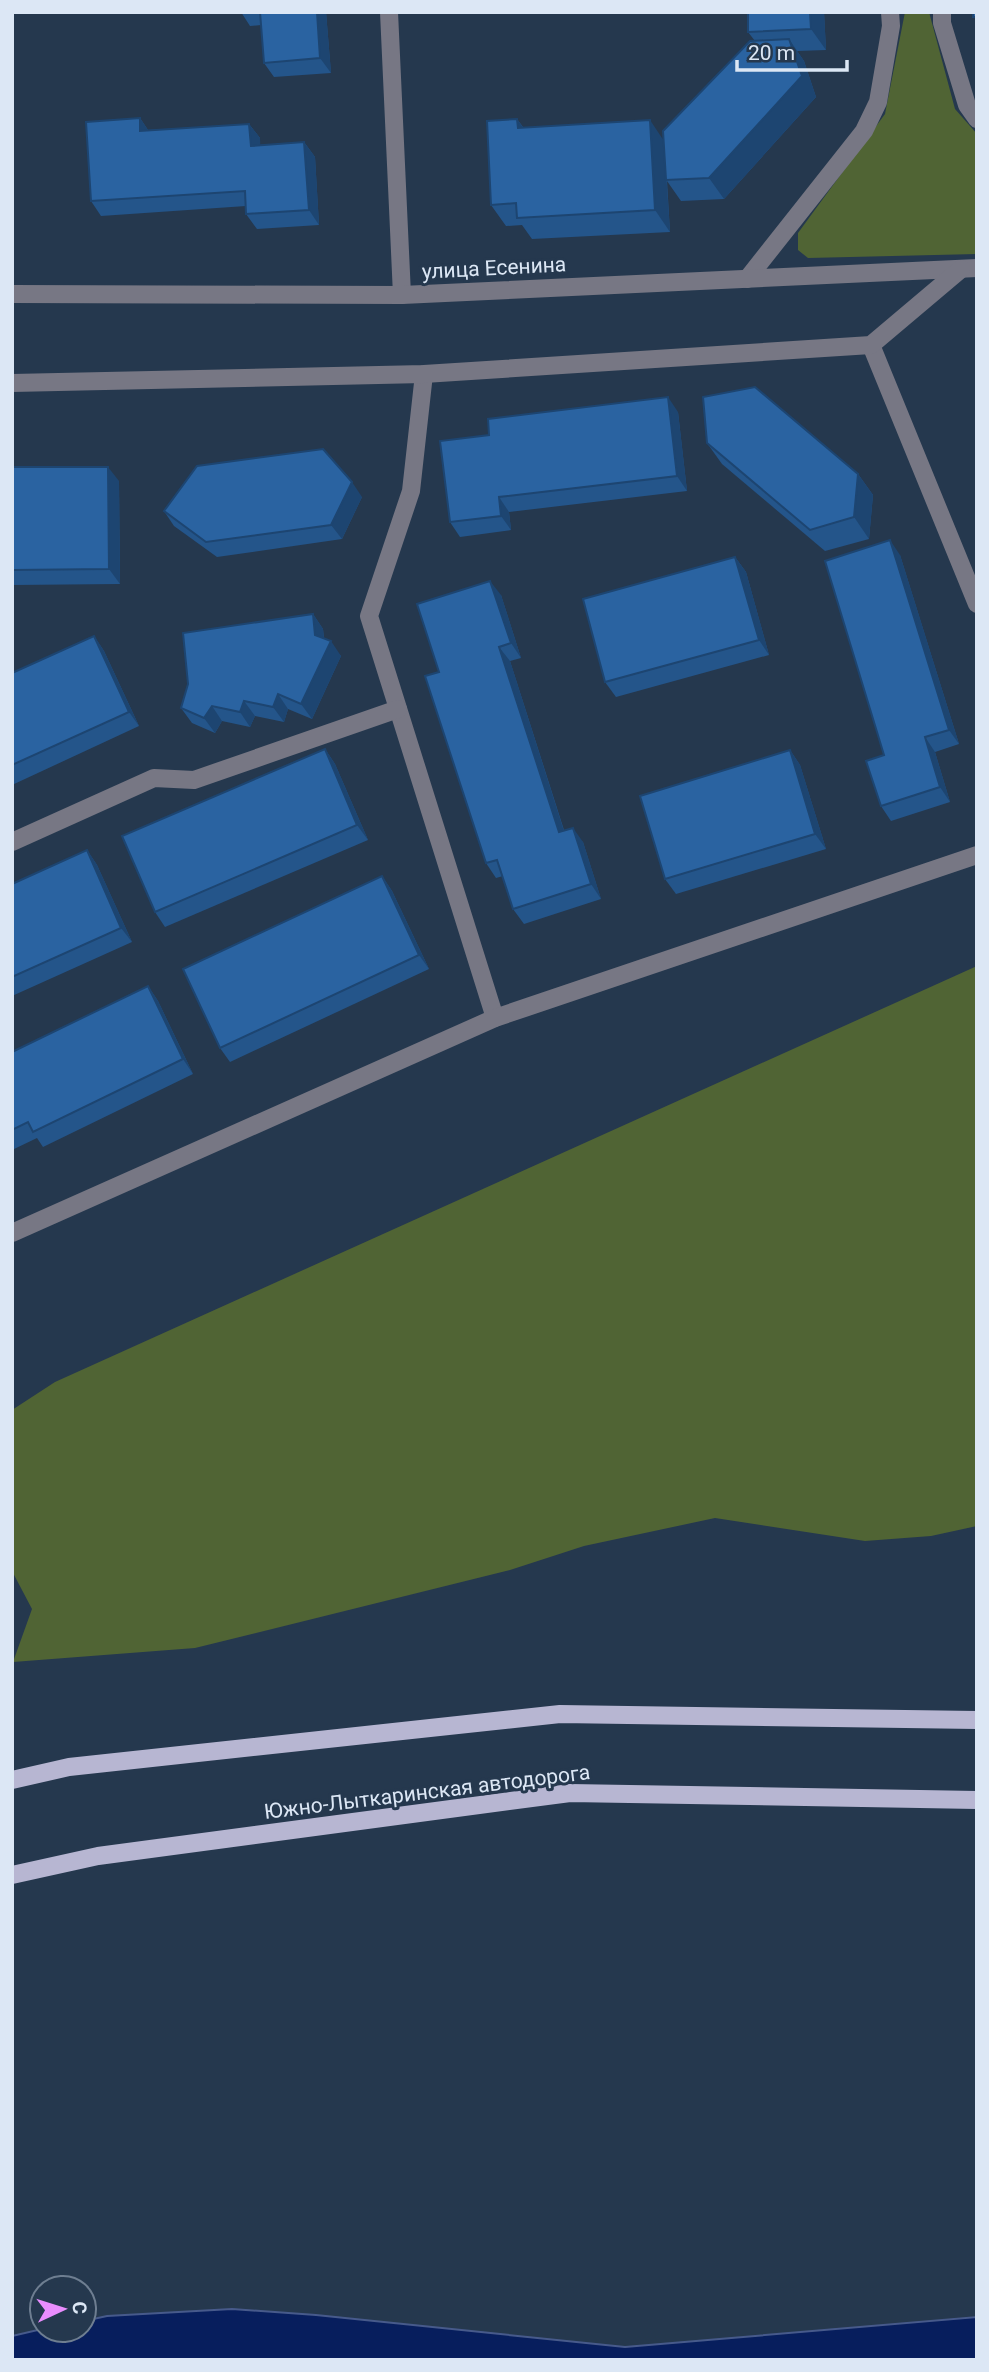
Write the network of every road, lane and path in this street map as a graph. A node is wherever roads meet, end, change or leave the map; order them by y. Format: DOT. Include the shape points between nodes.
graph roads {
  1 [pos="389,12"];
  2 [pos="890,12"];
  3 [pos="942,12"];
  4 [pos="977,119"];
  5 [pos="969,269"];
  6 [pos="747,279"];
  7 [pos="12,294"];
  8 [pos="402,295"];
  9 [pos="871,345"];
  10 [pos="424,374"];
  11 [pos="12,383"];
  12 [pos="977,604"];
  13 [pos="398,709"];
  14 [pos="12,842"];
  15 [pos="977,855"];
  16 [pos="495,1018"];
  17 [pos="12,1233"];
  18 [pos="977,1720"];
  19 [pos="12,1780"];
  20 [pos="977,1800"];
  21 [pos="12,1875"];
  1 -- 8 [label="lane"];
  2 -- 6 [label="lane" via="878,102 864,131"];
  3 -- 4 [label="lane" via="967,105"];
  5 -- 6 [label="lane, улица Есенина"];
  5 -- 9 [label="lane"];
  6 -- 8 [label="lane, улица Есенина"];
  7 -- 8 [label="lane, улица Есенина"];
  9 -- 10 [label="lane"];
  9 -- 12 [label="lane"];
  10 -- 11 [label="lane"];
  10 -- 13 [label="lane" via="411,491 369,616"];
  13 -- 14 [label="lane" via="194,780 154,778"];
  13 -- 16 [label="lane"];
  15 -- 16 [label="lane"];
  16 -- 17 [label="lane"];
  18 -- 19 [label="main road" via="560,1714 69,1767"];
  20 -- 21 [label="main road, Южно-Лыткаринская автодорога" via="570,1793 98,1856"];
}
